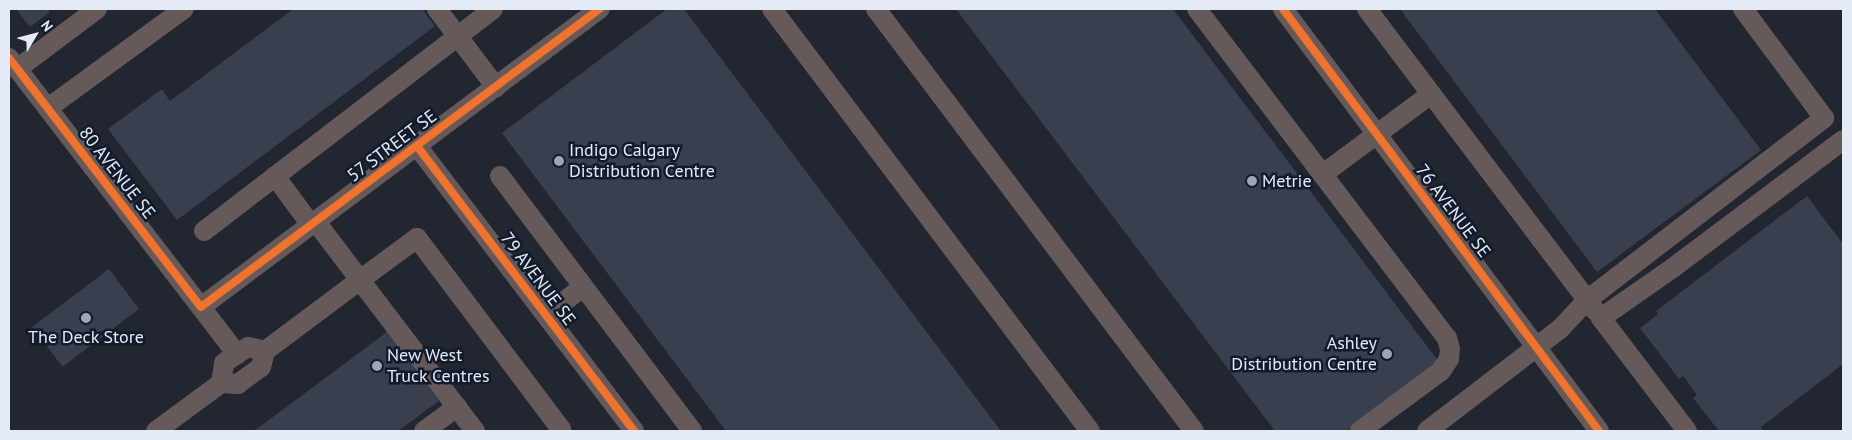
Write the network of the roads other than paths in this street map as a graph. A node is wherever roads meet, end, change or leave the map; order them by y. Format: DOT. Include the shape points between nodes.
graph roads {
  1 [pos="97,9"];
  2 [pos="184,9"];
  3 [pos="438,9"];
  4 [pos="494,9"];
  5 [pos="600,9"];
  6 [pos="772,9"];
  7 [pos="876,9"];
  8 [pos="1197,9"];
  9 [pos="1283,9"];
  10 [pos="1367,9"];
  11 [pos="1743,9"];
  12 [pos="457,36"];
  13 [pos="13,64"];
  14 [pos="496,87"];
  15 [pos="1432,94"];
  16 [pos="48,108"];
  17 [pos="1376,134"];
  18 [pos="1843,140"];
  19 [pos="417,146"];
  20 [pos="1323,174"];
  21 [pos="275,176"];
  22 [pos="500,176"];
  23 [pos="313,223"];
  24 [pos="204,231"];
  25 [pos="360,280"];
  26 [pos="583,287"];
  27 [pos="1587,300"];
  28 [pos="202,307"];
  29 [pos="546,315"];
  30 [pos="1600,318"];
  31 [pos="1536,347"];
  32 [pos="265,351"];
  33 [pos="237,354"];
  34 [pos="221,383"];
  35 [pos="457,406"];
  36 [pos="156,431"];
  37 [pos="424,431"];
  38 [pos="476,431"];
  39 [pos="559,431"];
  40 [pos="634,431"];
  41 [pos="692,431"];
  42 [pos="1090,431"];
  43 [pos="1194,431"];
  44 [pos="1360,431"];
  45 [pos="1427,431"];
  46 [pos="1599,431"];
  47 [pos="1687,431"];
  1 -- 13 [label="street"];
  2 -- 16 [label="street"];
  3 -- 12 [label="street"];
  4 -- 12 [label="street"];
  5 -- 14 [label="street, 57 STREET SE"];
  6 -- 42 [label="street"];
  7 -- 43 [label="street"];
  8 -- 20 [label="street"];
  9 -- 17 [label="street, 76 AVENUE SE"];
  10 -- 15 [label="street"];
  11 -- 27 [label="street" via="1824,118"];
  12 -- 14 [label="street"];
  12 -- 21 [label="street"];
  13 -- 16 [label="street, 80 AVENUE SE"];
  14 -- 19 [label="street, 57 STREET SE"];
  15 -- 17 [label="street"];
  15 -- 27 [label="street"];
  16 -- 28 [label="street, 80 AVENUE SE"];
  17 -- 20 [label="street"];
  17 -- 31 [label="street, 76 AVENUE SE"];
  18 -- 30 [label="street" via="1674,267"];
  19 -- 23 [label="street, 57 STREET SE"];
  19 -- 29 [label="street, 79 AVENUE SE"];
  20 -- 44 [label="street" via="1447,338 1450,349 1449,359 1441,371"];
  21 -- 23 [label="street"];
  21 -- 24 [label="street"];
  22 -- 26 [label="street"];
  23 -- 25 [label="street"];
  23 -- 28 [label="street, 57 STREET SE"];
  25 -- 32 [label="street"];
  25 -- 35 [label="street"];
  25 -- 39 [label="street" via="417,238 561,429"];
  26 -- 29 [label="street"];
  26 -- 41 [label="street"];
  27 -- 30 [label="street"];
  27 -- 31 [label="street" via="1560,329"];
  28 -- 33 [label="street, 80 AVENUE SE"];
  29 -- 40 [label="street, 79 AVENUE SE"];
  30 -- 47 [label="street"];
  31 -- 45 [label="street"];
  31 -- 46 [label="street, 76 AVENUE SE"];
  32 -- 33 [label="street" via="248,347"];
  32 -- 34 [label="street" via="261,367 238,384"];
  33 -- 34 [label="street" via="224,363"];
  34 -- 36 [label="street"];
  35 -- 37 [label="street"];
  35 -- 38 [label="street"];
}
